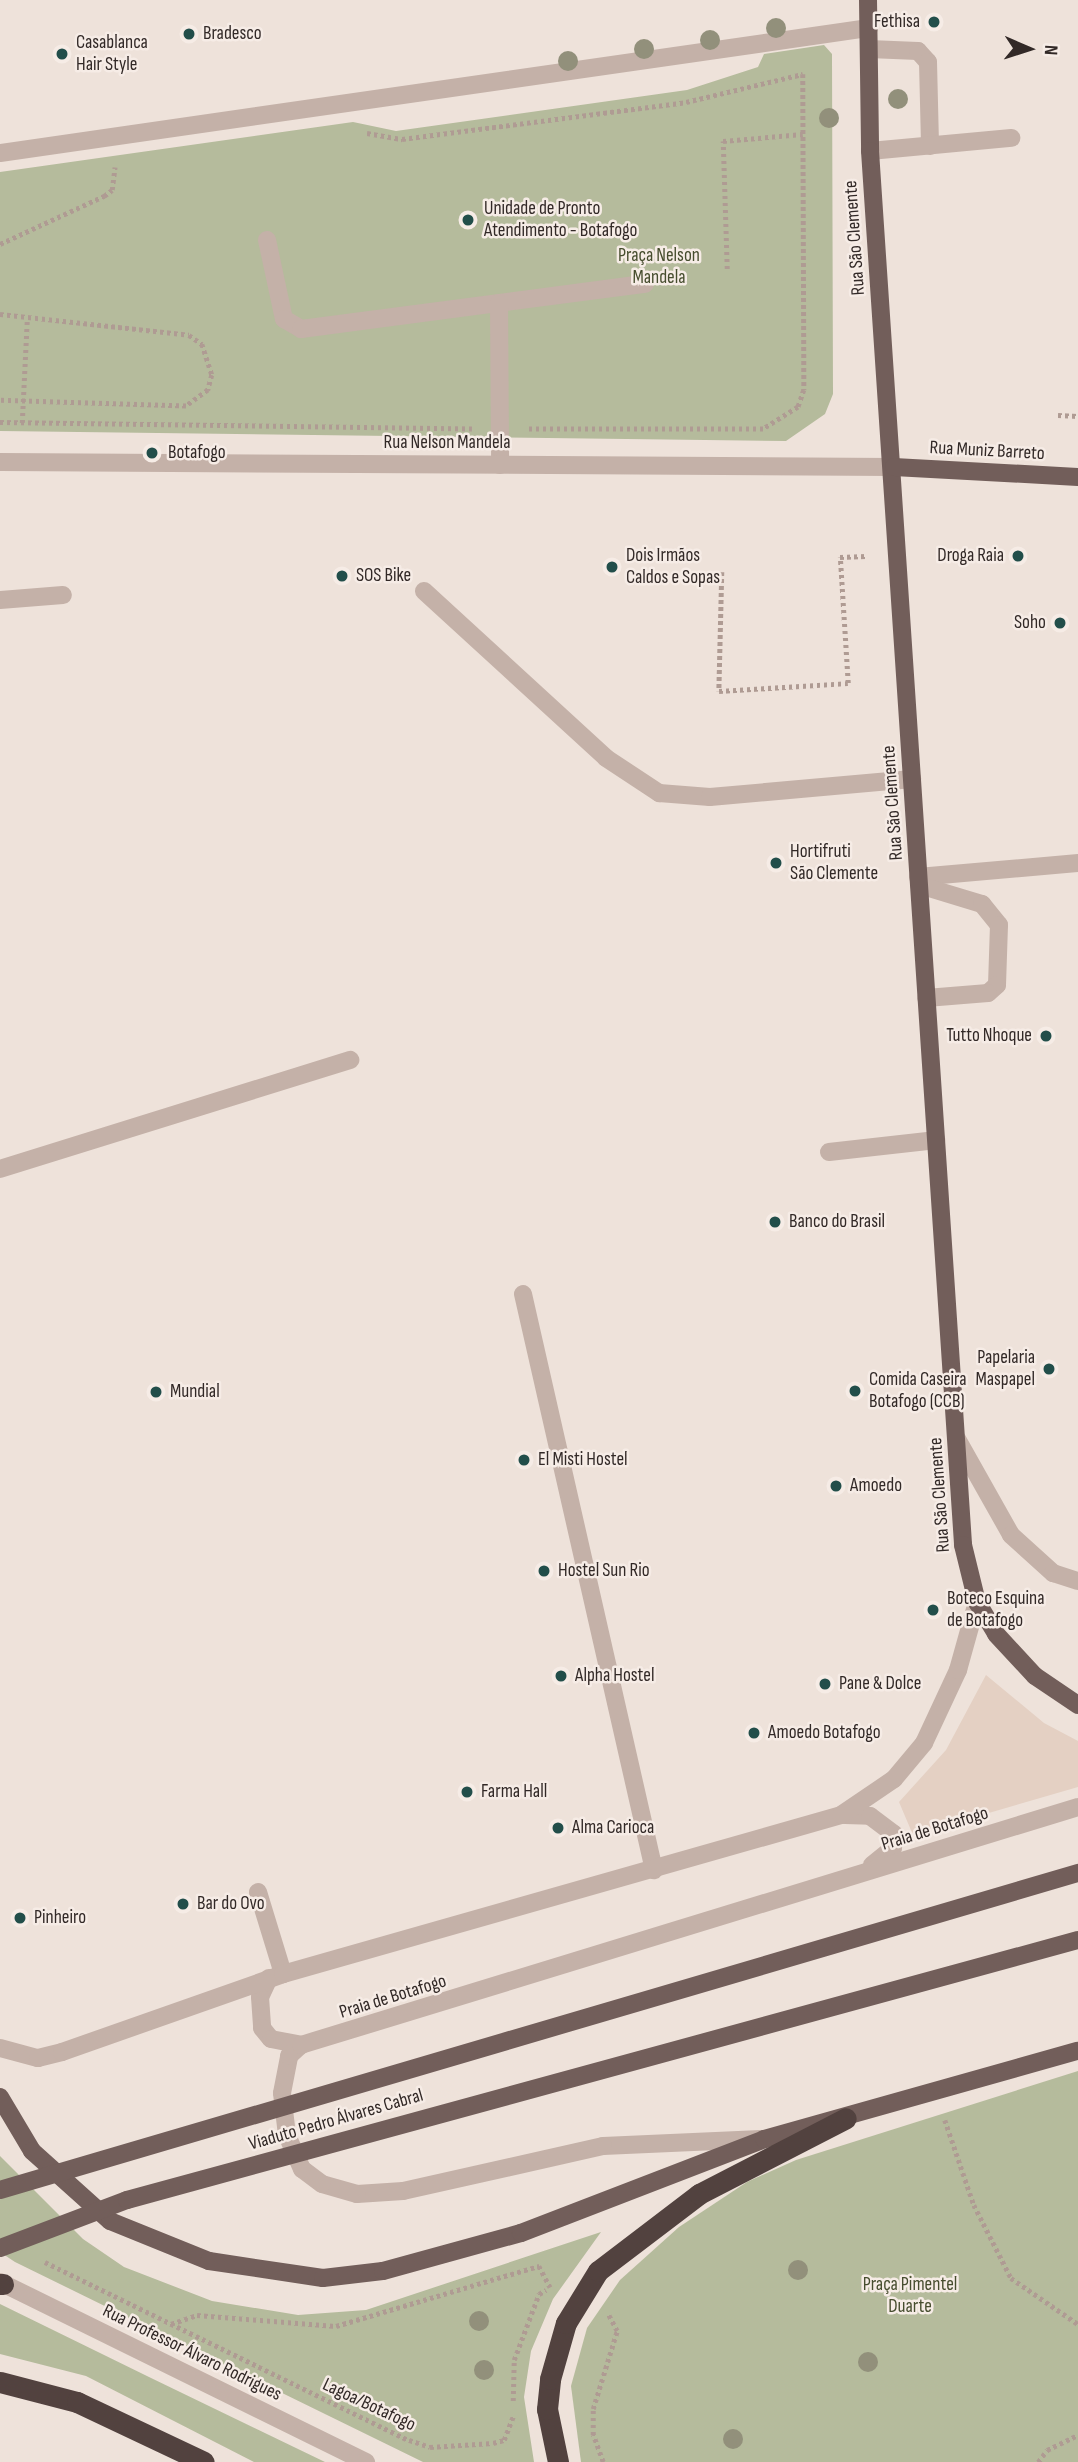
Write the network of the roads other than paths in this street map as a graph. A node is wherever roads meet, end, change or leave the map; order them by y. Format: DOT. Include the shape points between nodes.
graph roads {
  1 [pos="868,0"];
  2 [pos="869,28"];
  3 [pos="869,49"];
  4 [pos="1011,138"];
  5 [pos="930,146"];
  6 [pos="870,151"];
  7 [pos="0,153"];
  8 [pos="267,240"];
  9 [pos="645,284"];
  10 [pos="499,303"];
  11 [pos="0,462"];
  12 [pos="500,465"];
  13 [pos="894,467"];
  14 [pos="1078,477"];
  15 [pos="424,591"];
  16 [pos="63,595"];
  17 [pos="0,600"];
  18 [pos="912,779"];
  19 [pos="1078,863"];
  20 [pos="918,881"];
  21 [pos="926,998"];
  22 [pos="350,1060"];
  23 [pos="936,1140"];
  24 [pos="829,1152"];
  25 [pos="0,1168"];
  26 [pos="523,1294"];
  27 [pos="957,1439"];
  28 [pos="1078,1581"];
  29 [pos="976,1602"];
  30 [pos="1078,1705"];
  31 [pos="1078,1807"];
  32 [pos="841,1815"];
  33 [pos="654,1870"];
  34 [pos="1078,1873"];
  35 [pos="850,1877"];
  36 [pos="258,1892"];
  37 [pos="1078,1940"];
  38 [pos="276,1976"];
  39 [pos="301,2045"];
  40 [pos="0,2048"];
  41 [pos="1078,2051"];
  42 [pos="0,2097"];
  43 [pos="846,2118"];
  44 [pos="764,2139"];
  45 [pos="0,2190"];
  46 [pos="0,2248"];
  47 [pos="1,2283"];
  48 [pos="0,2382"];
  49 [pos="204,2462"];
  50 [pos="366,2462"];
  51 [pos="558,2462"];
  1 -- 2 [label="main road, Rua São Clemente"];
  2 -- 3 [label="main road, Rua São Clemente"];
  2 -- 7 [label="street"];
  3 -- 5 [label="street" via="918,51 928,62"];
  3 -- 6 [label="main road, Rua São Clemente"];
  4 -- 5 [label="street"];
  5 -- 6 [label="street"];
  6 -- 13 [label="main road, Rua São Clemente"];
  8 -- 10 [label="street" via="292,328"];
  9 -- 10 [label="street"];
  10 -- 12 [label="street"];
  11 -- 12 [label="street, Rua Nelson Mandela"];
  12 -- 13 [label="street, Rua Nelson Mandela"];
  13 -- 14 [label="main road, Rua Muniz Barreto"];
  13 -- 18 [label="main road, Rua São Clemente"];
  15 -- 18 [label="street" via="606,758 659,793 710,797"];
  16 -- 17 [label="street"];
  18 -- 20 [label="main road, Rua São Clemente"];
  19 -- 20 [label="street"];
  20 -- 21 [label="main road, Rua São Clemente"];
  20 -- 21 [label="street" via="982,904 999,925 997,985 988,993"];
  21 -- 23 [label="main road, Rua São Clemente"];
  22 -- 25 [label="street"];
  23 -- 24 [label="street"];
  23 -- 27 [label="main road, Rua São Clemente"];
  26 -- 33 [label="street"];
  27 -- 28 [label="street" via="1011,1535 1053,1573"];
  27 -- 29 [label="main road, Rua São Clemente" via="963,1545"];
  29 -- 30 [label="main road" via="1018,1661"];
  29 -- 32 [label="street" via="958,1670 924,1744 877,1793"];
  31 -- 35 [label="street, Praia de Botafogo"];
  32 -- 33 [label="street"];
  32 -- 35 [label="street" via="870,1816 894,1834 886,1858"];
  33 -- 38 [label="street"];
  34 -- 45 [label="main road, Viaduto Pedro Álvares Cabral" via="671,1997 92,2158"];
  35 -- 39 [label="street, Praia de Botafogo"];
  36 -- 38 [label="street"];
  37 -- 46 [label="main road, Viaduto Pedro Álvares Cabral" via="127,2200"];
  38 -- 39 [label="street" via="260,1997 262,2028 271,2039"];
  38 -- 40 [label="street" via="38,2058"];
  39 -- 44 [label="street" via="289,2056 282,2093 292,2152 312,2179 357,2194 403,2191 603,2146"];
  41 -- 43 [label="main road"];
  42 -- 44 [label="main road" via="40,2161 110,2221 184,2254 297,2277 383,2271 521,2233"];
  43 -- 44 [label="main road"];
  43 -- 51 [label="highway" via="699,2194 598,2271 579,2299 550,2379 548,2419"];
  47 -- 50 [label="street, Rua Professor Álvaro Rodrigues"];
  48 -- 49 [label="highway" via="77,2402"];
}
